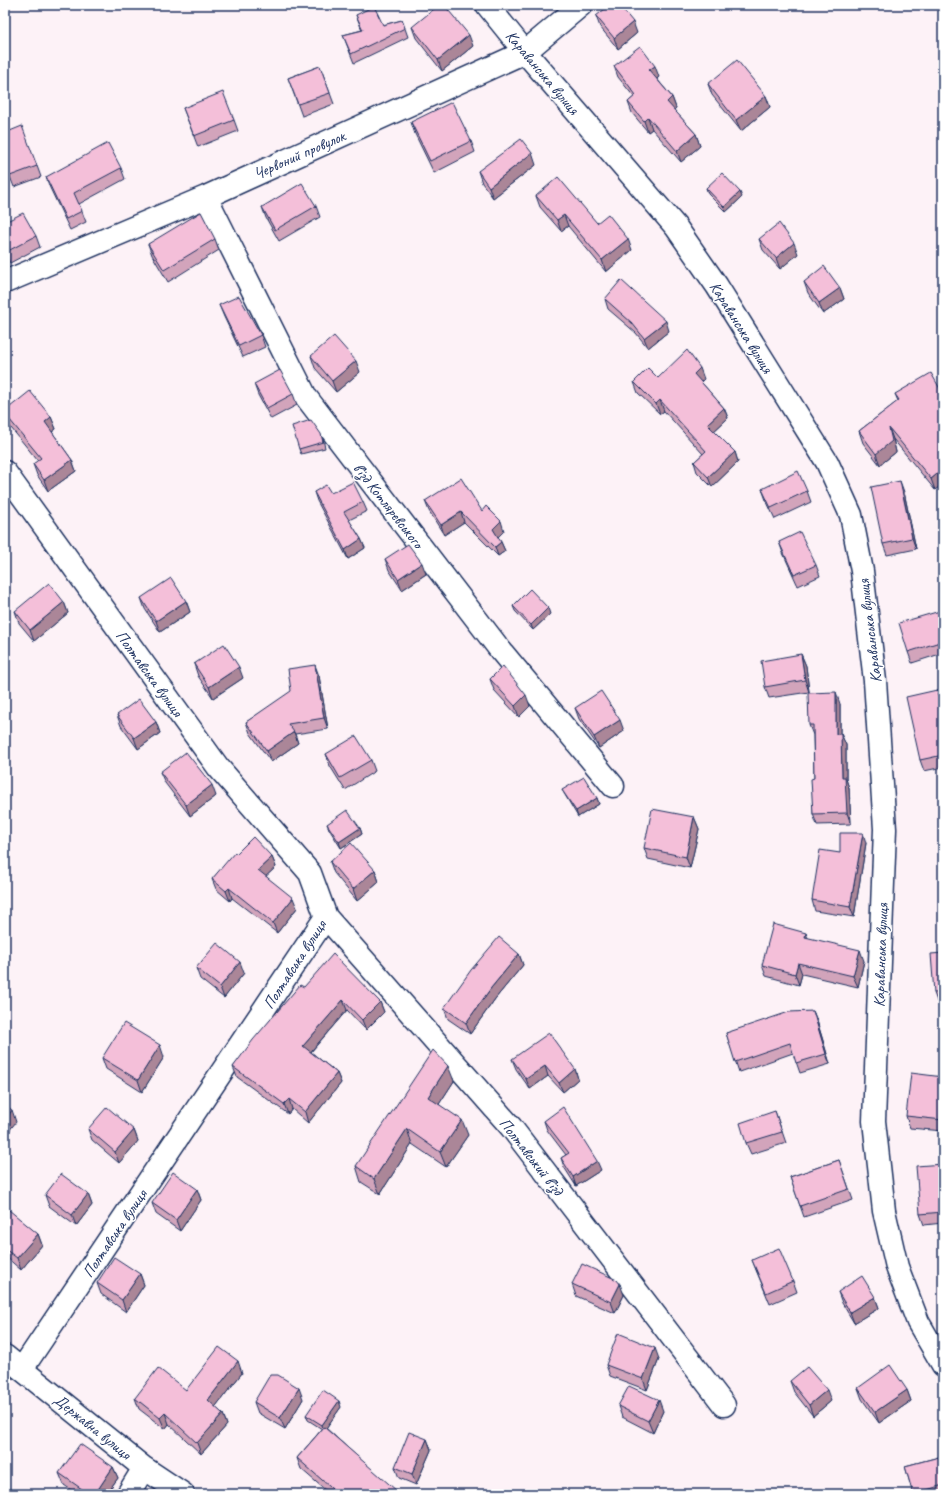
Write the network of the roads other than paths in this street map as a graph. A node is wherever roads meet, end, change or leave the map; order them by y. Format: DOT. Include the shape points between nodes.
graph roads {
  1 [pos="487,5"];
  2 [pos="581,5"];
  3 [pos="525,52"];
  4 [pos="206,197"];
  5 [pos="5,282"];
  6 [pos="5,472"];
  7 [pos="613,786"];
  8 [pos="326,917"];
  9 [pos="14,1363"];
  10 [pos="943,1365"];
  11 [pos="724,1405"];
  12 [pos="144,1468"];
  13 [pos="128,1494"];
  14 [pos="182,1494"];
  1 -- 3 [label="street, Караванська вулиця"];
  2 -- 3 [label="street, Червоний провулок"];
  3 -- 4 [label="street, Червоний провулок"];
  3 -- 10 [label="street, Караванська вулиця" via="676,228 717,286 827,462 851,515 862,571 875,680 885,829 874,1121 884,1211 897,1267 918,1322"];
  4 -- 5 [label="street, Червоний провулок"];
  4 -- 7 [label="street, в’їзд Котляревського" via="306,397 501,651"];
  6 -- 8 [label="street, Полтавська вулиця" via="218,767 310,873"];
  8 -- 9 [label="street, Полтавська вулиця"];
  8 -- 11 [label="street, Полтавський в’їзд" via="511,1127"];
  9 -- 12 [label="street, Державна вулиця"];
  12 -- 13 [label="street"];
  12 -- 14 [label="street, Державна вулиця"];
}
